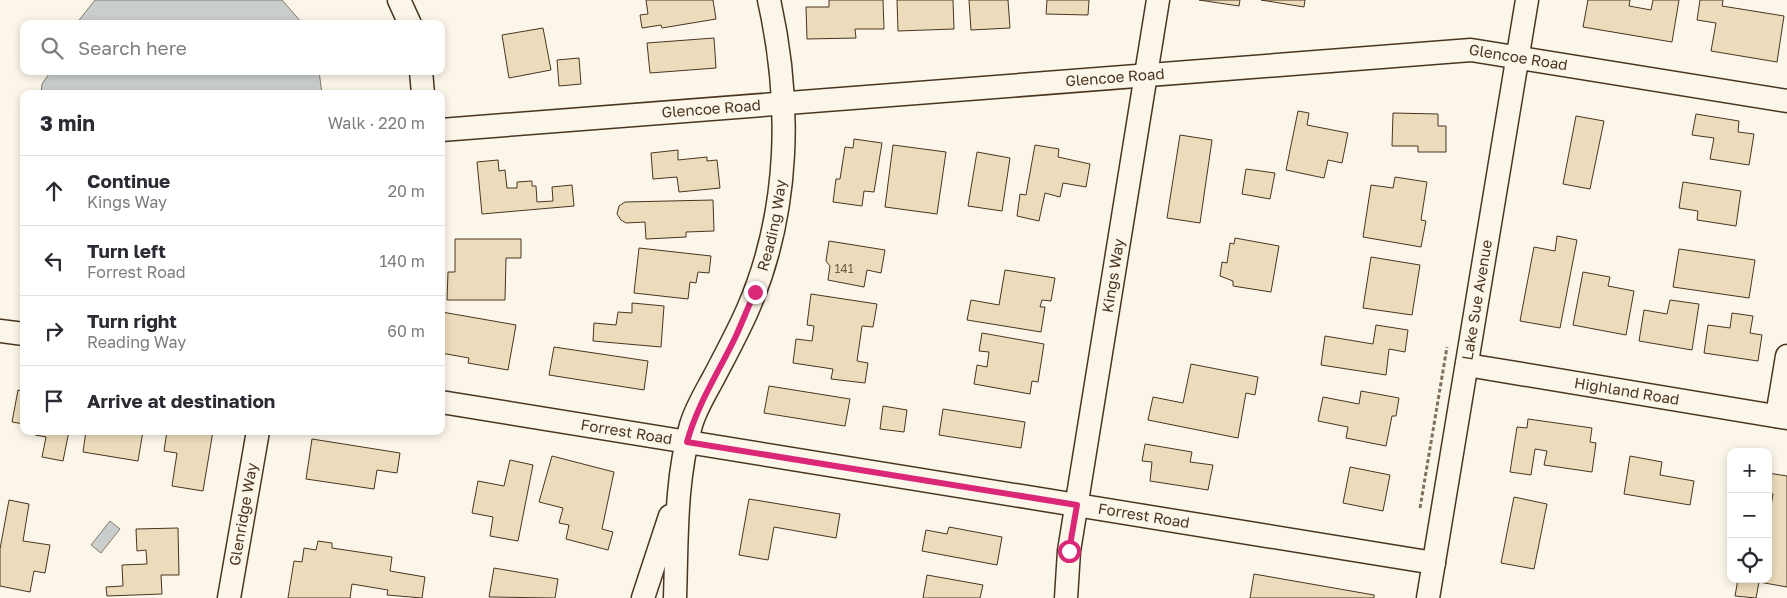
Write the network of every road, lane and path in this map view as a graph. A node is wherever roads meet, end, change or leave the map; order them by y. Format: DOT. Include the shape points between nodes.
graph roads {
  1 [pos="399,0"];
  2 [pos="769,0"];
  3 [pos="1158,0"];
  4 [pos="1527,0"];
  5 [pos="408,20"];
  6 [pos="1518,57"];
  7 [pos="421,75"];
  8 [pos="1145,76"];
  9 [pos="423,90"];
  10 [pos="1787,101"];
  11 [pos="784,105"];
  12 [pos="445,130"];
  13 [pos="0,330"];
  14 [pos="20,333"];
  15 [pos="1787,356"];
  16 [pos="1467,365"];
  17 [pos="445,403"];
  18 [pos="1782,417"];
  19 [pos="257,435"];
  20 [pos="687,442"];
  21 [pos="678,494"];
  22 [pos="1077,505"];
  23 [pos="1069,551"];
  24 [pos="1434,564"];
  25 [pos="229,598"];
  26 [pos="643,598"];
  27 [pos="675,598"];
  28 [pos="1053,598"];
  29 [pos="1066,598"];
  30 [pos="1428,598"];
  1 -- 5 [label="street"];
  2 -- 11 [label="street, Reading Way" via="779,45"];
  3 -- 8 [label="street, Kings Way"];
  4 -- 6 [label="street, Lake Sue Avenue"];
  6 -- 8 [label="street, Glencoe Road" via="1471,50"];
  6 -- 10 [label="street, Glencoe Road"];
  6 -- 16 [label="street, Lake Sue Avenue"];
  7 -- 9 [label="street"];
  8 -- 11 [label="street, Glencoe Road"];
  8 -- 22 [label="street, Kings Way"];
  11 -- 12 [label="street, Glencoe Road"];
  11 -- 20 [label="street, Reading Way" via="781,180 771,240 755,292 700,406"];
  13 -- 14 [label="street"];
  15 -- 18 [label="street"];
  16 -- 18 [label="street, Highland Road"];
  16 -- 24 [label="street, Lake Sue Avenue"];
  17 -- 20 [label="street, Forrest Road"];
  19 -- 25 [label="street, Glenridge Way"];
  20 -- 21 [label="street, Reading Way"];
  20 -- 22 [label="street, Forrest Road"];
  21 -- 26 [label="street, Reading Way"];
  21 -- 27 [label="street, Reading Way"];
  22 -- 23 [label="street, Kings Way"];
  22 -- 24 [label="street, Forrest Road"];
  23 -- 28 [label="street, Kings Way"];
  23 -- 29 [label="street, Kings Way"];
  24 -- 30 [label="street, Lake Sue Avenue"];
}
